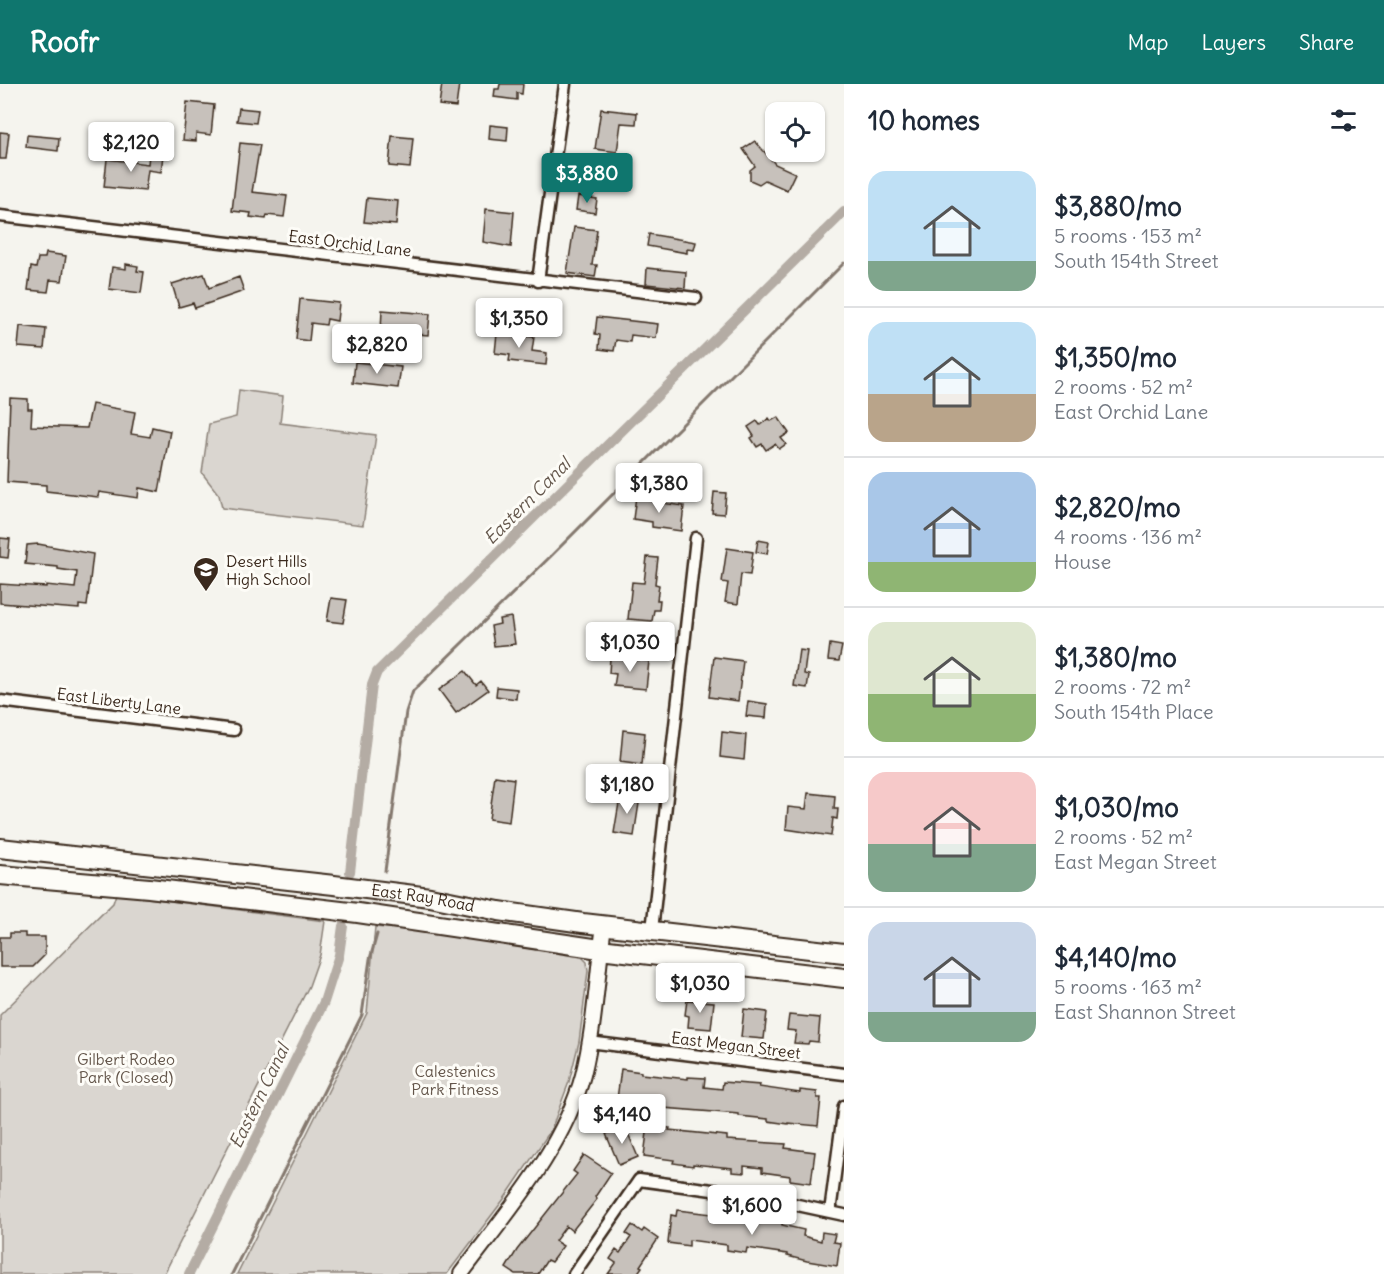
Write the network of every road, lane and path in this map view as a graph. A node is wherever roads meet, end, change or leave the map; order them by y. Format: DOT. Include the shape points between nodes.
graph roads {
  1 [pos="565,84"];
  2 [pos="0,216"];
  3 [pos="538,281"];
  4 [pos="696,298"];
  5 [pos="696,537"];
  6 [pos="0,701"];
  7 [pos="234,730"];
  8 [pos="0,848"];
  9 [pos="156,864"];
  10 [pos="0,874"];
  11 [pos="76,881"];
  12 [pos="604,925"];
  13 [pos="652,930"];
  14 [pos="600,949"];
  15 [pos="844,953"];
  16 [pos="844,966"];
  17 [pos="792,972"];
  18 [pos="844,978"];
  19 [pos="589,1042"];
  20 [pos="844,1074"];
  21 [pos="844,1106"];
  22 [pos="830,1212"];
  23 [pos="844,1215"];
  24 [pos="461,1274"];
  25 [pos="574,1274"];
  1 -- 3 [label="street"];
  2 -- 3 [label="street, East Orchid Lane"];
  3 -- 4 [label="street, East Orchid Lane"];
  5 -- 13 [label="street"];
  6 -- 7 [label="street, East Liberty Lane"];
  8 -- 9 [label="main road, East Ray Road"];
  9 -- 11 [label="main road" via="134,873 92,869"];
  9 -- 12 [label="main road, East Ray Road" via="430,897"];
  10 -- 11 [label="main road, East Ray Road"];
  11 -- 14 [label="main road, East Ray Road" via="358,913"];
  12 -- 13 [label="main road, East Ray Road"];
  12 -- 14 [label="street"];
  13 -- 15 [label="main road, East Ray Road"];
  14 -- 17 [label="main road, East Ray Road"];
  14 -- 19 [label="street"];
  16 -- 17 [label="main road" via="810,963"];
  17 -- 18 [label="main road, East Ray Road"];
  19 -- 20 [label="street, East Megan Street"];
  19 -- 24 [label="street" via="578,1092 554,1145"];
  21 -- 22 [label="street"];
  22 -- 23 [label="street"];
  22 -- 25 [label="street" via="756,1196 639,1180"];
}
